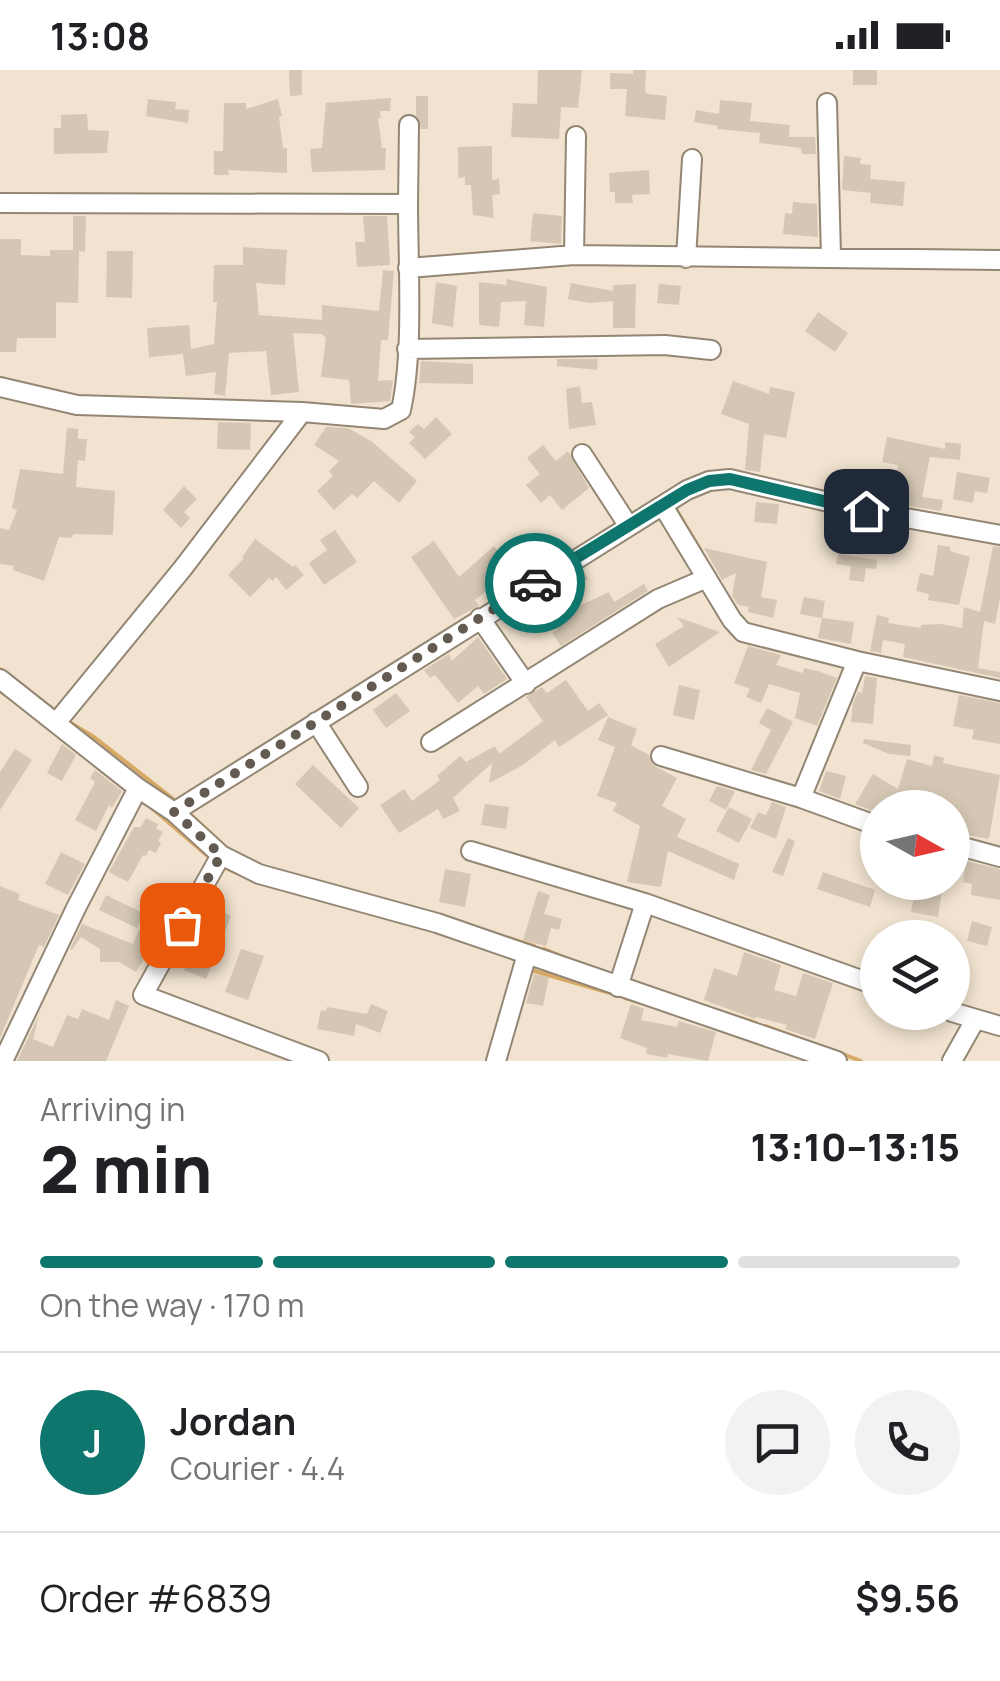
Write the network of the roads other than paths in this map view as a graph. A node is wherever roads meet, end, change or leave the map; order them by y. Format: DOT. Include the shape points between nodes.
graph roads {
  1 [pos="827,103"];
  2 [pos="409,126"];
  3 [pos="576,136"];
  4 [pos="692,159"];
  5 [pos="0,203"];
  6 [pos="408,204"];
  7 [pos="574,255"];
  8 [pos="831,256"];
  9 [pos="686,258"];
  10 [pos="1000,260"];
  11 [pos="408,268"];
  12 [pos="406,348"];
  13 [pos="711,350"];
  14 [pos="0,387"];
  15 [pos="302,412"];
  16 [pos="582,454"];
  17 [pos="663,506"];
  18 [pos="628,525"];
  19 [pos="1000,534"];
  20 [pos="707,578"];
  21 [pos="480,618"];
  22 [pos="856,661"];
  23 [pos="0,680"];
  24 [pos="526,684"];
  25 [pos="1000,691"];
  26 [pos="316,722"];
  27 [pos="56,723"];
  28 [pos="431,742"];
  29 [pos="662,756"];
  30 [pos="358,787"];
  31 [pos="138,788"];
  32 [pos="801,798"];
  33 [pos="174,812"];
  34 [pos="860,819"];
  35 [pos="970,849"];
  36 [pos="471,851"];
  37 [pos="221,855"];
  38 [pos="1000,857"];
  39 [pos="645,903"];
  40 [pos="527,954"];
  41 [pos="860,980"];
  42 [pos="618,987"];
  43 [pos="970,1018"];
  44 [pos="975,1020"];
  45 [pos="1000,1026"];
  46 [pos="295,1058"];
  47 [pos="3,1061"];
  48 [pos="319,1061"];
  49 [pos="496,1061"];
  50 [pos="837,1061"];
  51 [pos="952,1061"];
  1 -- 8 [label="street"];
  2 -- 6 [label="street"];
  3 -- 7 [label="street"];
  4 -- 9 [label="street"];
  5 -- 6 [label="street"];
  6 -- 11 [label="street"];
  7 -- 9 [label="street"];
  7 -- 11 [label="street"];
  8 -- 9 [label="street"];
  8 -- 10 [label="street"];
  11 -- 12 [label="street"];
  12 -- 13 [label="street"];
  12 -- 15 [label="street" via="401,410 384,418"];
  14 -- 15 [label="street" via="77,405"];
  15 -- 27 [label="street"];
  16 -- 18 [label="street"];
  17 -- 18 [label="street"];
  17 -- 19 [label="street" via="709,481 730,479"];
  17 -- 20 [label="street"];
  18 -- 21 [label="street"];
  20 -- 22 [label="street" via="743,632"];
  20 -- 24 [label="street" via="658,599"];
  21 -- 24 [label="street"];
  21 -- 26 [label="street"];
  22 -- 25 [label="street"];
  22 -- 32 [label="street"];
  23 -- 27 [label="street"];
  24 -- 28 [label="street"];
  26 -- 30 [label="street"];
  26 -- 33 [label="street"];
  27 -- 31 [label="street"];
  29 -- 32 [label="street"];
  31 -- 33 [label="street"];
  31 -- 47 [label="street"];
  32 -- 34 [label="street"];
  33 -- 37 [label="street"];
  35 -- 38 [label="street"];
  36 -- 39 [label="street"];
  37 -- 40 [label="street" via="259,874"];
  37 -- 46 [label="street" via="144,995"];
  39 -- 41 [label="street"];
  39 -- 42 [label="street"];
  40 -- 42 [label="street"];
  40 -- 49 [label="street"];
  42 -- 50 [label="street"];
  43 -- 44 [label="street"];
  44 -- 45 [label="street"];
  44 -- 51 [label="street"];
  46 -- 48 [label="street"];
}
